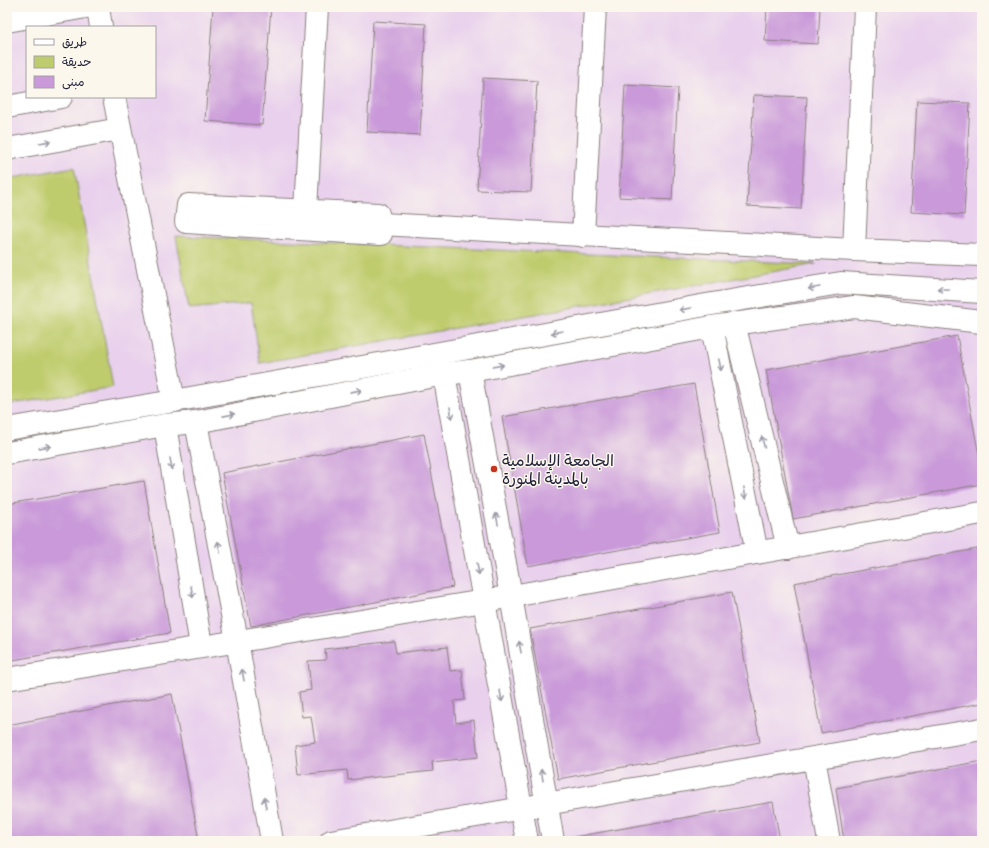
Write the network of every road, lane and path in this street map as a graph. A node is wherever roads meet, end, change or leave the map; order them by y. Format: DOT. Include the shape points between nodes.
graph roads {
  1 [pos="86,7"];
  2 [pos="98,7"];
  3 [pos="317,7"];
  4 [pos="595,7"];
  5 [pos="865,7"];
  6 [pos="7,22"];
  7 [pos="101,26"];
  8 [pos="56,98"];
  9 [pos="114,98"];
  10 [pos="7,107"];
  11 [pos="120,129"];
  12 [pos="7,149"];
  13 [pos="306,210"];
  14 [pos="381,224"];
  15 [pos="583,236"];
  16 [pos="854,250"];
  17 [pos="982,255"];
  18 [pos="982,292"];
  19 [pos="982,322"];
  20 [pos="734,323"];
  21 [pos="712,327"];
  22 [pos="470,371"];
  23 [pos="444,374"];
  24 [pos="174,401"];
  25 [pos="196,422"];
  26 [pos="165,426"];
  27 [pos="7,429"];
  28 [pos="7,454"];
  29 [pos="982,513"];
  30 [pos="788,548"];
  31 [pos="757,554"];
  32 [pos="512,596"];
  33 [pos="484,601"];
  34 [pos="237,641"];
  35 [pos="201,646"];
  36 [pos="7,679"];
  37 [pos="982,729"];
  38 [pos="814,758"];
  39 [pos="546,803"];
  40 [pos="521,808"];
  41 [pos="272,841"];
  42 [pos="331,841"];
  43 [pos="527,841"];
  44 [pos="554,841"];
  45 [pos="828,841"];
  1 -- 6 [label="street"];
  2 -- 7 [label="street"];
  3 -- 13 [label="street"];
  4 -- 15 [label="street"];
  5 -- 16 [label="street"];
  8 -- 10 [label="street"];
  9 -- 11 [label="street"];
  12 -- 11 [label="street, one-way"];
  11 -- 24 [label="street"];
  13 -- 14 [label="street" via="378,214"];
  13 -- 14 [label="street" via="188,205 186,222 381,234"];
  14 -- 15 [label="street"];
  15 -- 16 [label="street"];
  16 -- 17 [label="street"];
  18 -- 24 [label="street, one-way" via="841,283"];
  19 -- 20 [label="street" via="854,307"];
  20 -- 21 [label="street"];
  30 -- 20 [label="street, one-way"];
  22 -- 21 [label="street, one-way"];
  21 -- 31 [label="street, one-way"];
  22 -- 23 [label="street"];
  32 -- 22 [label="street, one-way"];
  25 -- 23 [label="street, one-way"];
  23 -- 33 [label="street, one-way"];
  24 -- 27 [label="street"];
  25 -- 26 [label="street"];
  34 -- 25 [label="street, one-way"];
  28 -- 26 [label="street, one-way"];
  26 -- 35 [label="street, one-way"];
  29 -- 30 [label="street"];
  30 -- 31 [label="street"];
  31 -- 32 [label="street"];
  32 -- 33 [label="street"];
  39 -- 32 [label="street, one-way"];
  33 -- 34 [label="street"];
  33 -- 40 [label="street, one-way"];
  34 -- 35 [label="street"];
  41 -- 34 [label="street, one-way"];
  35 -- 36 [label="street"];
  37 -- 38 [label="street"];
  38 -- 39 [label="street"];
  38 -- 45 [label="street"];
  39 -- 40 [label="street"];
  39 -- 44 [label="street"];
  40 -- 42 [label="street"];
  40 -- 43 [label="street"];
}
